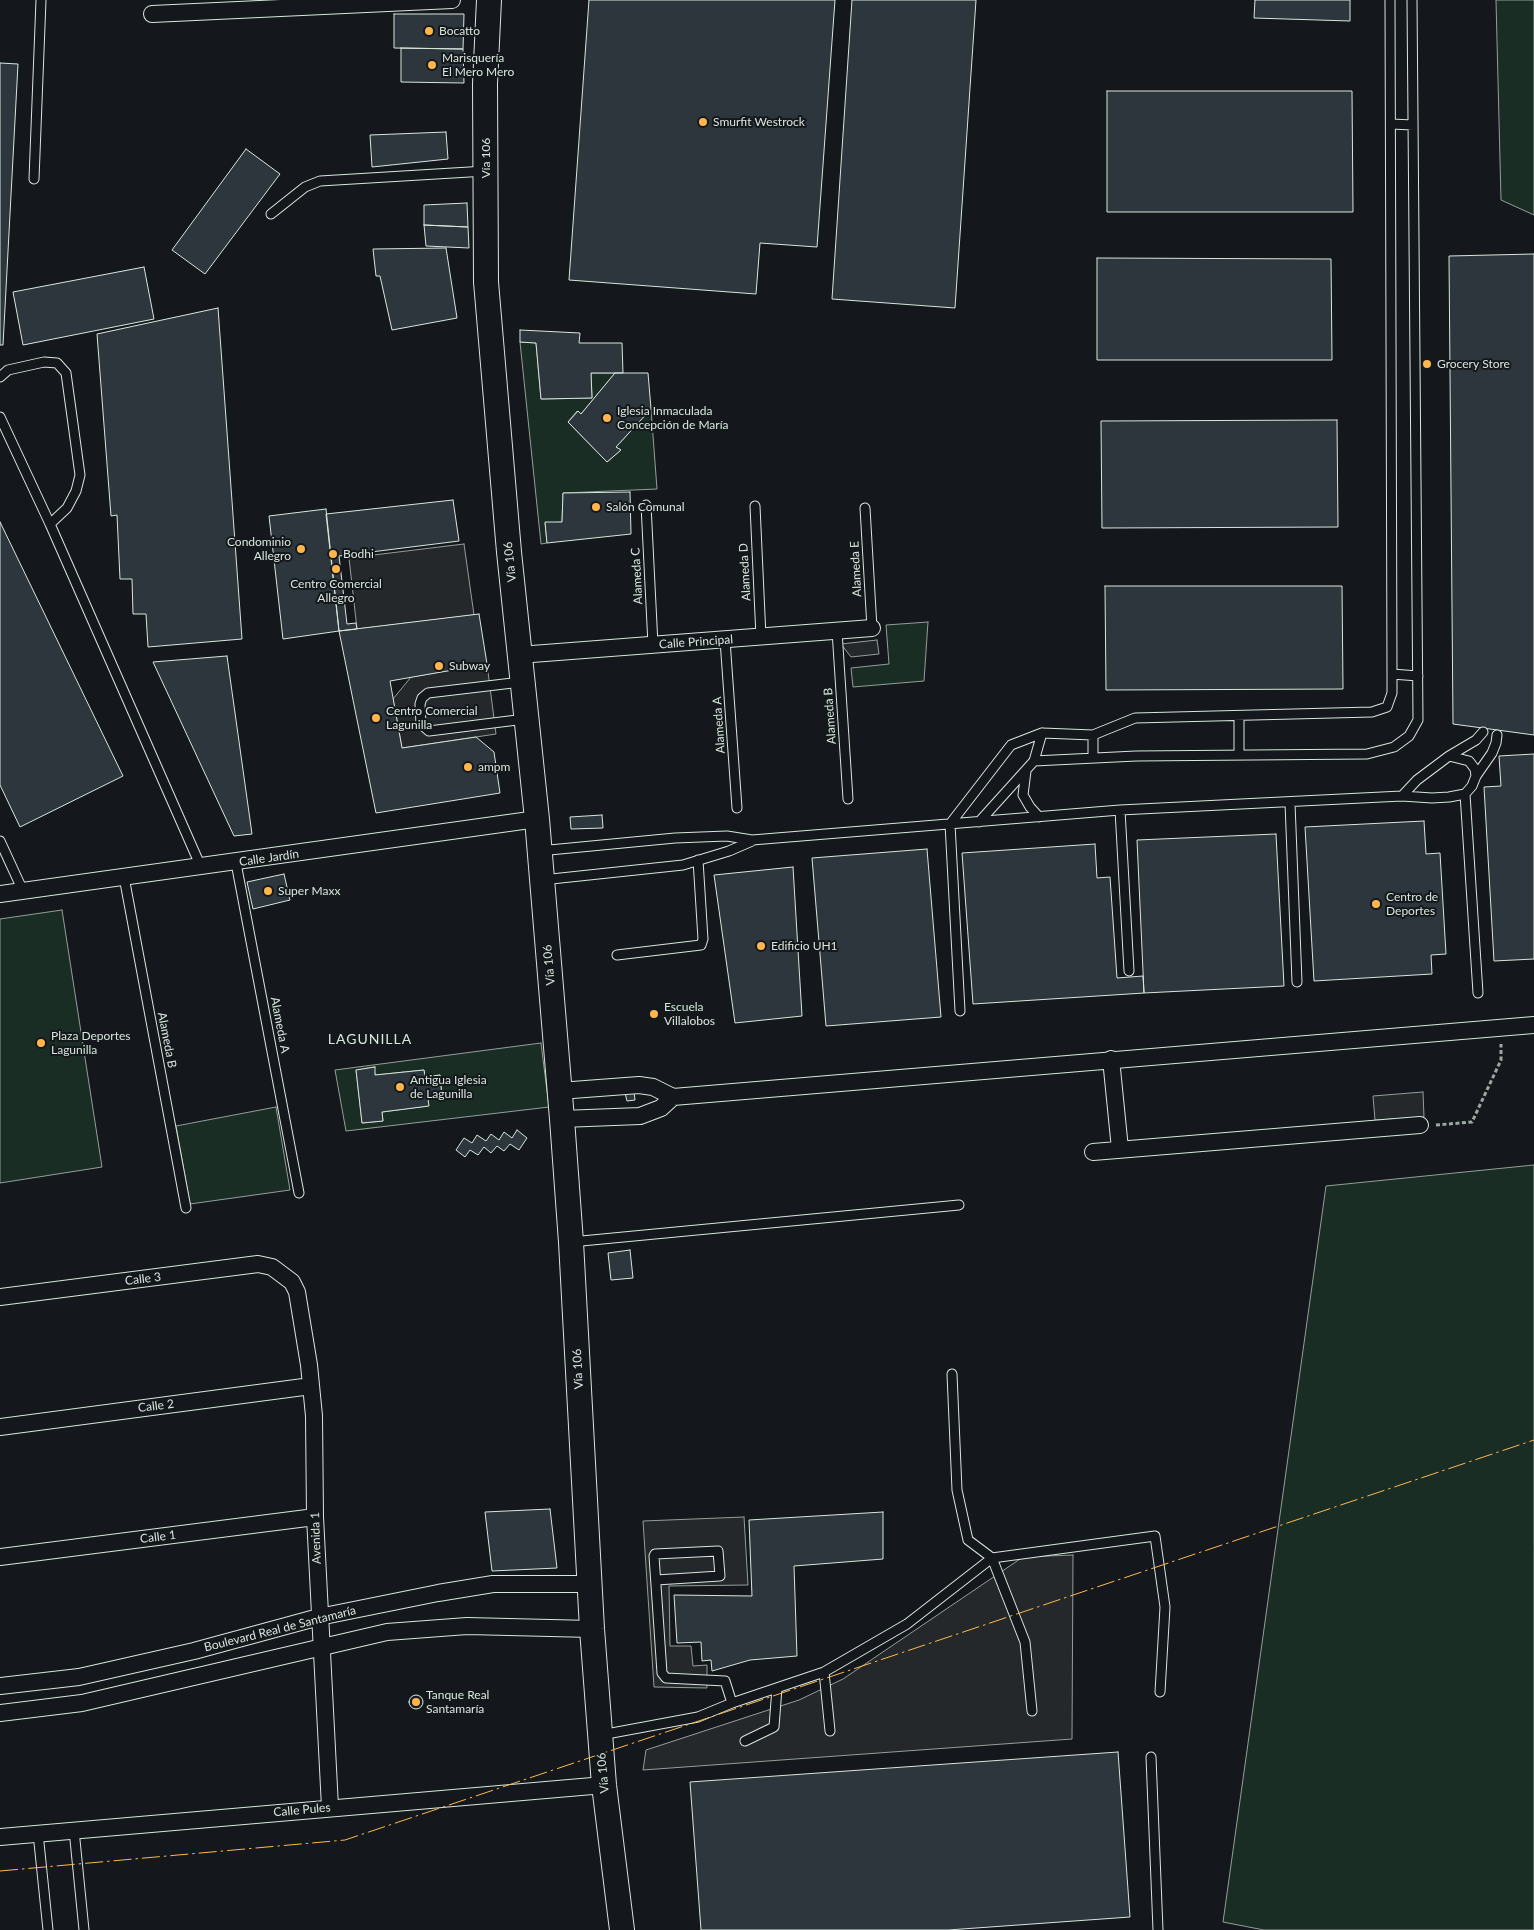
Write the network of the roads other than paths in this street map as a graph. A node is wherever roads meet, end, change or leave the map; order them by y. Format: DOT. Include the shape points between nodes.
graph roads {
  1 [pos="41,0"];
  2 [pos="452,0"];
  3 [pos="488,0"];
  4 [pos="1390,0"];
  5 [pos="1412,0"];
  6 [pos="152,14"];
  7 [pos="1391,124"];
  8 [pos="1413,125"];
  9 [pos="486,171"];
  10 [pos="34,179"];
  11 [pos="271,214"];
  12 [pos="0,377"];
  13 [pos="0,417"];
  14 [pos="646,505"];
  15 [pos="755,506"];
  16 [pos="865,508"];
  17 [pos="50,524"];
  18 [pos="872,628"];
  19 [pos="837,631"];
  20 [pos="761,637"];
  21 [pos="725,640"];
  22 [pos="653,645"];
  23 [pos="519,656"];
  24 [pos="1392,674"];
  25 [pos="1418,676"];
  26 [pos="522,682"];
  27 [pos="1238,716"];
  28 [pos="525,718"];
  29 [pos="1484,732"];
  30 [pos="1042,733"];
  31 [pos="1497,734"];
  32 [pos="1093,735"];
  33 [pos="1239,755"];
  34 [pos="1449,756"];
  35 [pos="1092,758"];
  36 [pos="1034,761"];
  37 [pos="1027,769"];
  38 [pos="1476,776"];
  39 [pos="1465,794"];
  40 [pos="1402,796"];
  41 [pos="848,799"];
  42 [pos="1290,803"];
  43 [pos="737,808"];
  44 [pos="1120,810"];
  45 [pos="1040,817"];
  46 [pos="537,819"];
  47 [pos="980,822"];
  48 [pos="950,824"];
  49 [pos="752,840"];
  50 [pos="0,841"];
  51 [pos="538,852"];
  52 [pos="698,860"];
  53 [pos="236,863"];
  54 [pos="200,867"];
  55 [pos="124,877"];
  56 [pos="541,880"];
  57 [pos="23,891"];
  58 [pos="0,894"];
  59 [pos="617,955"];
  60 [pos="1129,971"];
  61 [pos="1297,982"];
  62 [pos="1478,993"];
  63 [pos="960,1011"];
  64 [pos="1534,1026"];
  65 [pos="1111,1059"];
  66 [pos="559,1091"];
  67 [pos="673,1097"];
  68 [pos="562,1118"];
  69 [pos="1420,1126"];
  70 [pos="1120,1149"];
  71 [pos="1093,1152"];
  72 [pos="299,1193"];
  73 [pos="959,1205"];
  74 [pos="186,1208"];
  75 [pos="571,1242"];
  76 [pos="284,1274"];
  77 [pos="0,1297"];
  78 [pos="952,1374"];
  79 [pos="311,1386"];
  80 [pos="0,1427"];
  81 [pos="315,1517"];
  82 [pos="0,1557"];
  83 [pos="992,1558"];
  84 [pos="656,1580"];
  85 [pos="590,1584"];
  86 [pos="319,1617"];
  87 [pos="592,1629"];
  88 [pos="321,1646"];
  89 [pos="824,1672"];
  90 [pos="0,1686"];
  91 [pos="777,1688"];
  92 [pos="1160,1692"];
  93 [pos="732,1703"];
  94 [pos="1032,1711"];
  95 [pos="0,1713"];
  96 [pos="830,1731"];
  97 [pos="600,1735"];
  98 [pos="745,1741"];
  99 [pos="1151,1757"];
  100 [pos="604,1785"];
  101 [pos="330,1807"];
  102 [pos="74,1830"];
  103 [pos="38,1834"];
  104 [pos="0,1837"];
  105 [pos="48,1930"];
  106 [pos="84,1930"];
  107 [pos="622,1930"];
  108 [pos="1158,1930"];
  1 -- 10 [label="lane"];
  2 -- 6 [label="street"];
  3 -- 9 [label="main road, Vía 106"];
  4 -- 7 [label="lane"];
  5 -- 8 [label="lane"];
  7 -- 8 [label="lane"];
  7 -- 24 [label="lane"];
  8 -- 25 [label="lane"];
  9 -- 11 [label="lane" via="320,182 304,186"];
  9 -- 23 [label="main road, Vía 106" via="486,282"];
  12 -- 17 [label="lane" via="8,370 44,362 57,363 66,373 80,475 67,508"];
  13 -- 17 [label="lane"];
  14 -- 22 [label="lane, Alameda C"];
  15 -- 20 [label="lane, Alameda D"];
  16 -- 18 [label="lane, Alameda E"];
  17 -- 54 [label="lane"];
  18 -- 19 [label="street, Calle Principal"];
  19 -- 20 [label="street, Calle Principal"];
  19 -- 41 [label="lane, Alameda B"];
  20 -- 21 [label="street, Calle Principal"];
  21 -- 22 [label="street, Calle Principal"];
  21 -- 43 [label="lane, Alameda A"];
  22 -- 23 [label="street, Calle Principal"];
  23 -- 26 [label="main road, Vía 106"];
  24 -- 25 [label="lane"];
  24 -- 27 [label="lane" via="1392,693 1387,707 1372,712"];
  25 -- 33 [label="lane" via="1418,720 1409,736 1394,747 1367,754"];
  26 -- 28 [label="main road, Vía 106"];
  26 -- 28 [label="lane" via="428,693 420,704 421,724 428,732"];
  27 -- 32 [label="lane" via="1135,718"];
  27 -- 33 [label="lane"];
  28 -- 46 [label="main road, Vía 106"];
  29 -- 34 [label="lane"];
  30 -- 32 [label="lane"];
  30 -- 36 [label="lane"];
  30 -- 48 [label="lane" via="1012,745"];
  31 -- 38 [label="lane" via="1492,753"];
  32 -- 35 [label="lane"];
  33 -- 35 [label="lane"];
  34 -- 38 [label="lane" via="1469,761"];
  34 -- 40 [label="lane"];
  35 -- 36 [label="lane"];
  36 -- 37 [label="lane"];
  37 -- 45 [label="lane" via="1023,795"];
  37 -- 47 [label="lane"];
  38 -- 39 [label="lane"];
  39 -- 40 [label="lane" via="1432,798"];
  39 -- 62 [label="lane"];
  40 -- 42 [label="lane"];
  42 -- 44 [label="lane"];
  42 -- 61 [label="lane"];
  44 -- 45 [label="lane"];
  44 -- 60 [label="lane"];
  45 -- 47 [label="lane"];
  46 -- 51 [label="main road, Vía 106"];
  46 -- 53 [label="street, Calle Jardín"];
  47 -- 48 [label="lane"];
  48 -- 49 [label="lane"];
  48 -- 63 [label="lane"];
  49 -- 51 [label="lane" via="727,836 675,838"];
  49 -- 52 [label="lane"];
  50 -- 57 [label="lane"];
  51 -- 56 [label="main road, Vía 106"];
  52 -- 56 [label="lane" via="683,865"];
  52 -- 59 [label="lane" via="701,945"];
  53 -- 54 [label="street, Calle Jardín"];
  53 -- 72 [label="lane, Alameda A"];
  54 -- 55 [label="street, Calle Jardín"];
  55 -- 57 [label="street, Calle Jardín"];
  55 -- 74 [label="lane, Alameda B"];
  56 -- 66 [label="main road, Vía 106"];
  57 -- 58 [label="street, Calle Jardín"];
  64 -- 65 [label="street"];
  65 -- 67 [label="street"];
  65 -- 70 [label="street"];
  66 -- 67 [label="street" via="639,1085 653,1087"];
  66 -- 68 [label="main road, Vía 106"];
  67 -- 68 [label="street" via="661,1108 640,1116"];
  68 -- 75 [label="main road, Vía 106"];
  69 -- 70 [label="street"];
  70 -- 71 [label="street"];
  73 -- 75 [label="lane"];
  75 -- 85 [label="main road, Vía 106"];
  76 -- 77 [label="street, Calle 3" via="258,1264"];
  76 -- 79 [label="street, Avenida 1" via="297,1292"];
  78 -- 83 [label="lane" via="957,1490 966,1532 968,1540"];
  79 -- 80 [label="street, Calle 2"];
  79 -- 81 [label="street, Avenida 1"];
  81 -- 82 [label="street, Calle 1"];
  81 -- 86 [label="street, Avenida 1"];
  83 -- 89 [label="lane" via="907,1624"];
  83 -- 92 [label="lane" via="1155,1536 1165,1607"];
  83 -- 94 [label="lane" via="1025,1642"];
  84 -- 84 [label="lane" via="720,1576 720,1554 715,1550 655,1554"];
  84 -- 93 [label="lane" via="663,1677 725,1681"];
  85 -- 86 [label="street, Boulevard Real de Santamaría" via="493,1584"];
  85 -- 87 [label="main road, Vía 106"];
  86 -- 88 [label="street, Avenida 1"];
  86 -- 90 [label="street, Boulevard Real de Santamaría" via="194,1651 79,1676"];
  87 -- 88 [label="street, Boulevard Real de Santamaría" via="468,1626 387,1632"];
  87 -- 97 [label="main road, Vía 106"];
  88 -- 95 [label="street, Boulevard Real de Santamaría" via="82,1703"];
  88 -- 101 [label="street, Avenida 1"];
  89 -- 91 [label="lane"];
  89 -- 96 [label="lane"];
  91 -- 93 [label="lane"];
  91 -- 98 [label="lane" via="774,1726"];
  93 -- 97 [label="lane" via="698,1717"];
  97 -- 100 [label="main road, Vía 106"];
  99 -- 108 [label="lane"];
  100 -- 101 [label="street, Calle Pules"];
  100 -- 107 [label="main road, Vía 106"];
  101 -- 102 [label="street, Calle Pules"];
  102 -- 103 [label="street, Calle Pules"];
  102 -- 106 [label="lane"];
  103 -- 104 [label="street, Calle Pules"];
  103 -- 105 [label="lane"];
}
